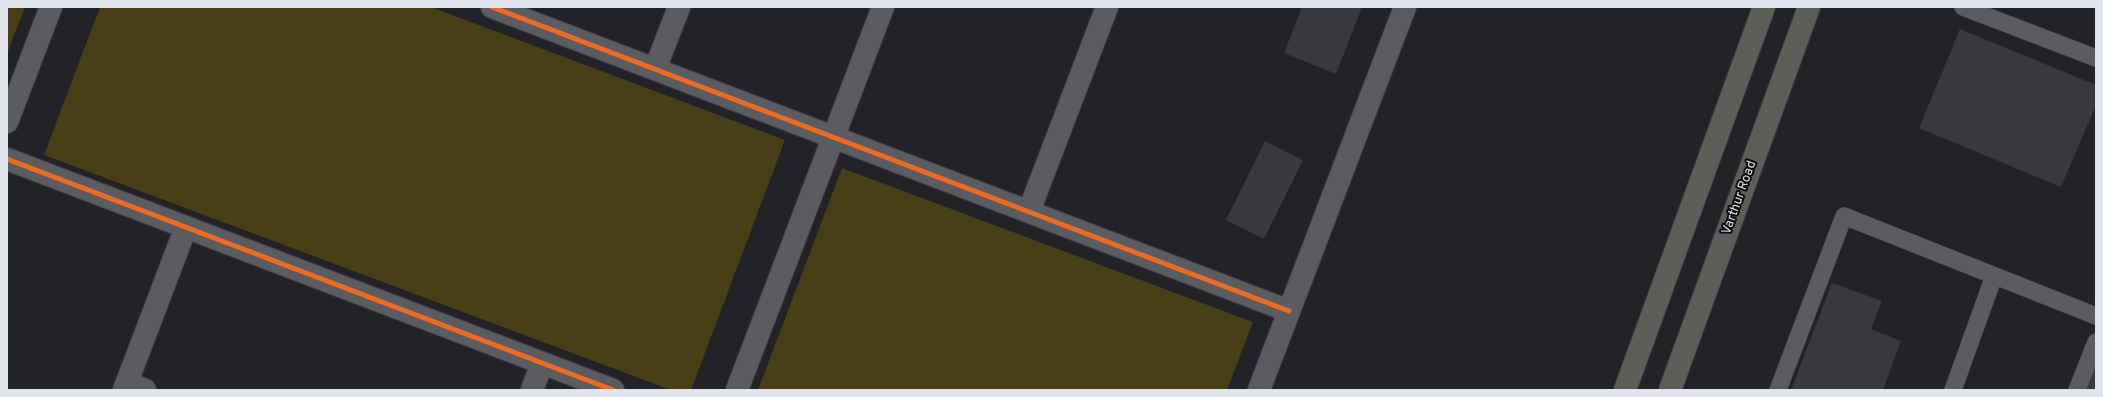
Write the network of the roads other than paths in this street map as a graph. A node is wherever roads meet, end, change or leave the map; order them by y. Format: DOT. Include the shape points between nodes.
graph roads {
  1 [pos="51,7"];
  2 [pos="492,7"];
  3 [pos="679,7"];
  4 [pos="883,7"];
  5 [pos="1107,7"];
  6 [pos="1405,7"];
  7 [pos="1764,7"];
  8 [pos="1809,7"];
  9 [pos="1963,7"];
  10 [pos="2096,58"];
  11 [pos="655,69"];
  12 [pos="7,122"];
  13 [pos="833,137"];
  14 [pos="7,159"];
  15 [pos="1029,212"];
  16 [pos="186,227"];
  17 [pos="1994,276"];
  18 [pos="1289,311"];
  19 [pos="2096,316"];
  20 [pos="2096,342"];
  21 [pos="542,363"];
  22 [pos="132,388"];
  23 [pos="532,390"];
  24 [pos="613,390"];
  25 [pos="737,390"];
  26 [pos="1259,390"];
  27 [pos="1626,390"];
  28 [pos="1670,390"];
  29 [pos="1778,390"];
  30 [pos="1953,390"];
  31 [pos="2077,390"];
  1 -- 12 [label="street"];
  2 -- 11 [label="street"];
  3 -- 11 [label="street"];
  4 -- 13 [label="street"];
  5 -- 15 [label="street"];
  6 -- 18 [label="street"];
  7 -- 27 [label="main road"];
  8 -- 28 [label="main road, Varthur Road"];
  9 -- 10 [label="lane"];
  11 -- 13 [label="street"];
  13 -- 15 [label="street"];
  13 -- 25 [label="street"];
  14 -- 16 [label="street"];
  15 -- 18 [label="street"];
  16 -- 21 [label="street"];
  16 -- 22 [label="street"];
  17 -- 19 [label="lane"];
  17 -- 29 [label="lane" via="1844,216"];
  17 -- 30 [label="lane"];
  18 -- 26 [label="street"];
  20 -- 31 [label="lane"];
  21 -- 23 [label="street"];
  21 -- 24 [label="street"];
}
